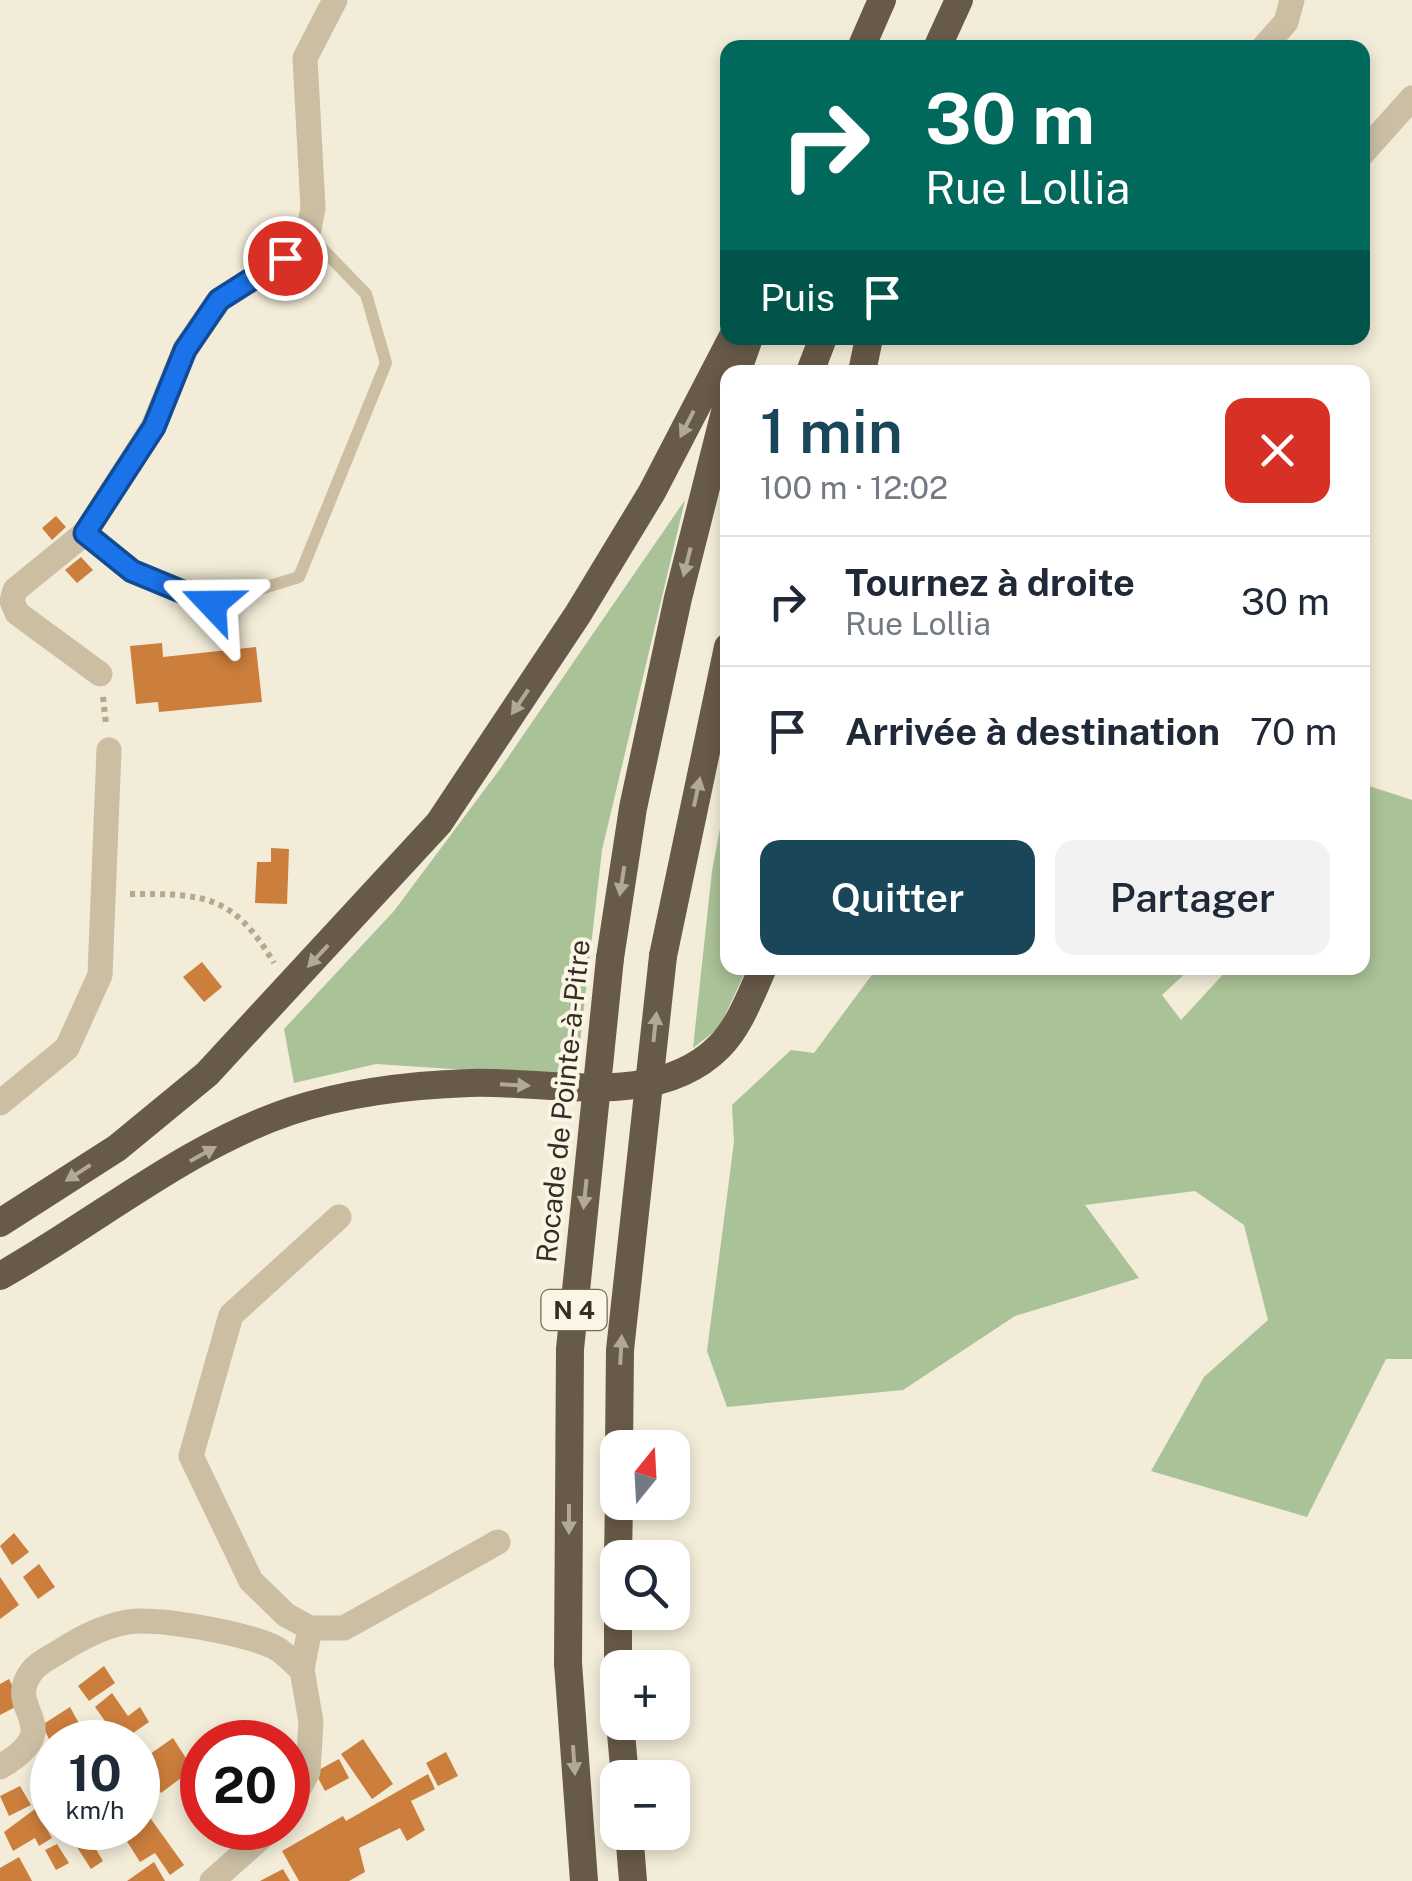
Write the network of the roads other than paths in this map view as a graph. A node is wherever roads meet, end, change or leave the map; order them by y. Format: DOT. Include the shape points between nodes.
graph roads {
  1 [pos="335,0"];
  2 [pos="882,0"];
  3 [pos="959,0"];
  4 [pos="967,0"];
  5 [pos="1292,0"];
  6 [pos="864,40"];
  7 [pos="941,40"];
  8 [pos="951,40"];
  9 [pos="1270,40"];
  10 [pos="1412,98"];
  11 [pos="1370,145"];
  12 [pos="308,234"];
  13 [pos="728,345"];
  14 [pos="720,434"];
  15 [pos="85,533"];
  16 [pos="100,674"];
  17 [pos="720,685"];
  18 [pos="108,750"];
  19 [pos="760,975"];
  20 [pos="0,1103"];
  21 [pos="340,1216"];
  22 [pos="0,1224"];
  23 [pos="0,1276"];
  24 [pos="619,1430"];
  25 [pos="498,1542"];
  26 [pos="310,1628"];
  27 [pos="302,1670"];
  28 [pos="310,1739"];
  29 [pos="0,1767"];
  30 [pos="247,1850"];
  31 [pos="630,1850"];
  32 [pos="212,1881"];
  33 [pos="584,1881"];
  34 [pos="632,1881"];
  1 -- 12 [label="street" via="305,58 313,208"];
  2 -- 6 [label="highway"];
  3 -- 7 [label="highway"];
  4 -- 8 [label="highway"];
  5 -- 9 [label="street" via="1286,22"];
  10 -- 11 [label="street"];
  12 -- 15 [label="street" via="285,258 219,300 185,350 154,427"];
  12 -- 15 [label="lane" via="366,294 386,363 299,577 212,604 132,571"];
  13 -- 22 [label="highway, one-way" via="588,599 439,823 207,1074 118,1148"];
  14 -- 33 [label="highway, Rocade de Pointe-à-Pitre / N 4, one-way, bridge" via="645,750 610,958 570,1349 568,1663"];
  15 -- 16 [label="street" via="16,590 12,601 16,613"];
  24 -- 17 [label="highway, N 4, one-way, bridge" via="620,1350 663,956"];
  18 -- 20 [label="street" via="100,975 67,1048"];
  23 -- 19 [label="highway, one-way" via="176,1169 286,1113 381,1090 473,1082 639,1085 689,1068 720,1047"];
  21 -- 26 [label="street" via="231,1315 192,1456 251,1581"];
  25 -- 26 [label="street" via="344,1628"];
  26 -- 27 [label="street"];
  27 -- 28 [label="street"];
  27 -- 29 [label="street" via="281,1651 254,1641 151,1621 124,1623 84,1636 33,1669 24,1696 31,1745"];
  30 -- 32 [label="street"];
  31 -- 34 [label="highway"];
}
